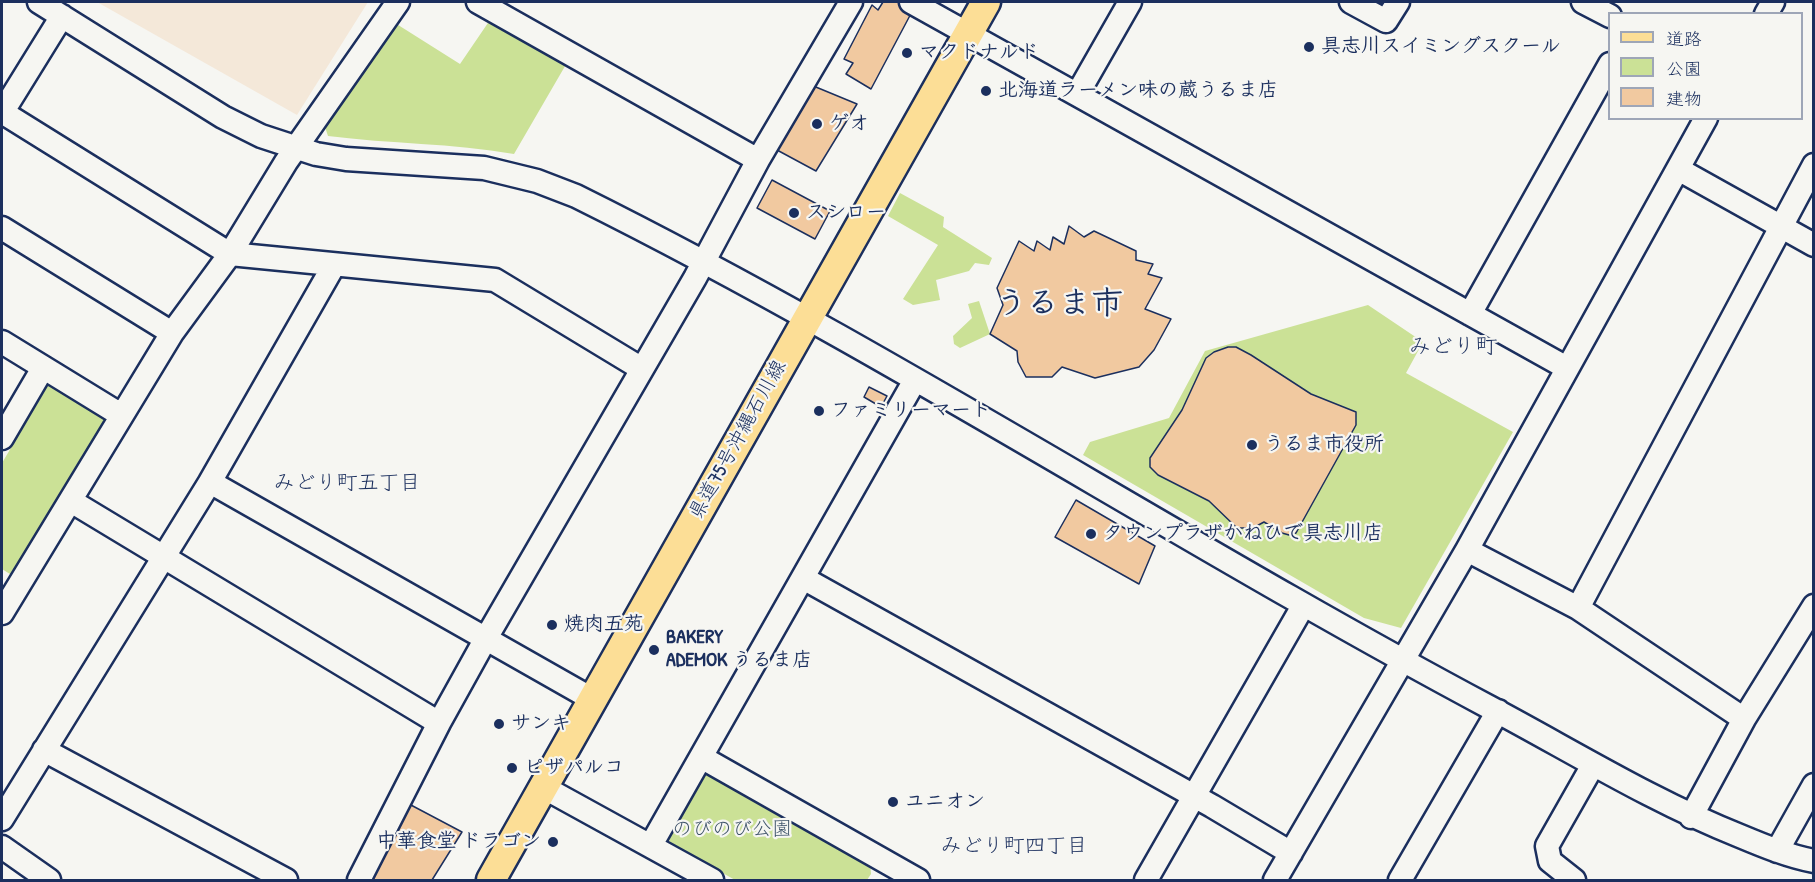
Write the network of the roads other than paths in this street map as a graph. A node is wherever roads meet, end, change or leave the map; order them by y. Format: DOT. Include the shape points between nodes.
graph roads {
  1 [pos="39,2"];
  2 [pos="398,2"];
  3 [pos="478,2"];
  4 [pos="851,2"];
  5 [pos="911,2"];
  6 [pos="986,2"];
  7 [pos="1130,2"];
  8 [pos="1351,2"];
  9 [pos="1398,2"];
  10 [pos="1583,2"];
  11 [pos="1608,15"];
  12 [pos="62,16"];
  13 [pos="968,33"];
  14 [pos="1608,68"];
  15 [pos="1078,93"];
  16 [pos="2,112"];
  17 [pos="1705,120"];
  18 [pos="296,148"];
  19 [pos="758,160"];
  20 [pos="1814,165"];
  21 [pos="1678,169"];
  22 [pos="1780,226"];
  23 [pos="2,228"];
  24 [pos="1814,245"];
  25 [pos="230,254"];
  26 [pos="701,263"];
  27 [pos="334,265"];
  28 [pos="1470,314"];
  29 [pos="806,318"];
  30 [pos="172,333"];
  31 [pos="2,342"];
  32 [pos="43,368"];
  33 [pos="1567,368"];
  34 [pos="642,369"];
  35 [pos="915,381"];
  36 [pos="121,415"];
  37 [pos="2,438"];
  38 [pos="210,482"];
  39 [pos="71,501"];
  40 [pos="1467,550"];
  41 [pos="164,555"];
  42 [pos="803,578"];
  43 [pos="9,583"];
  44 [pos="1303,606"];
  45 [pos="1814,606"];
  46 [pos="1578,608"];
  47 [pos="2,613"];
  48 [pos="485,640"];
  49 [pos="1403,661"];
  50 [pos="592,699"];
  51 [pos="1498,711"];
  52 [pos="1744,719"];
  53 [pos="439,723"];
  54 [pos="44,750"];
  55 [pos="701,757"];
  56 [pos="1593,765"];
  57 [pos="1814,785"];
  58 [pos="543,787"];
  59 [pos="1196,797"];
  60 [pos="1691,817"];
  61 [pos="2,819"];
  62 [pos="651,845"];
  63 [pos="2,848"];
  64 [pos="1777,851"];
  65 [pos="1291,853"];
  66 [pos="1814,861"];
  67 [pos="882,872"];
  68 [pos="49,880"];
  69 [pos="286,880"];
  70 [pos="359,880"];
  71 [pos="491,880"];
  72 [pos="712,880"];
  73 [pos="918,880"];
  74 [pos="1146,880"];
  75 [pos="1275,880"];
  76 [pos="1400,880"];
  77 [pos="1574,880"];
  1 -- 12 [label="street"];
  2 -- 18 [label="street"];
  3 -- 19 [label="street"];
  4 -- 19 [label="street"];
  5 -- 13 [label="street"];
  6 -- 13 [label="main road, 県道75号沖縄石川線"];
  7 -- 15 [label="street"];
  8 -- 9 [label="street" via="1386,21"];
  10 -- 11 [label="street"];
  12 -- 16 [label="street"];
  12 -- 18 [label="street" via="224,117"];
  13 -- 15 [label="street"];
  13 -- 29 [label="main road, 県道75号沖縄石川線"];
  14 -- 28 [label="street"];
  15 -- 28 [label="street"];
  16 -- 25 [label="street"];
  17 -- 21 [label="street"];
  18 -- 25 [label="street"];
  18 -- 26 [label="street" via="355,160 461,164 511,173 576,196"];
  19 -- 26 [label="street"];
  20 -- 22 [label="street"];
  21 -- 22 [label="street"];
  21 -- 33 [label="street"];
  22 -- 24 [label="street"];
  22 -- 46 [label="street"];
  23 -- 30 [label="street"];
  25 -- 27 [label="street"];
  25 -- 30 [label="street"];
  26 -- 29 [label="street"];
  26 -- 34 [label="street"];
  27 -- 34 [label="street" via="495,280"];
  27 -- 38 [label="street"];
  28 -- 33 [label="street"];
  29 -- 35 [label="street"];
  29 -- 50 [label="main road, 県道75号沖縄石川線"];
  30 -- 36 [label="street"];
  31 -- 32 [label="street"];
  32 -- 36 [label="street"];
  32 -- 37 [label="street"];
  33 -- 40 [label="street"];
  34 -- 48 [label="street"];
  35 -- 42 [label="street"];
  35 -- 44 [label="street"];
  36 -- 39 [label="street"];
  38 -- 41 [label="street"];
  38 -- 48 [label="street"];
  39 -- 41 [label="street"];
  39 -- 43 [label="street"];
  40 -- 46 [label="street"];
  40 -- 49 [label="street"];
  41 -- 53 [label="street"];
  41 -- 54 [label="street"];
  42 -- 55 [label="street"];
  42 -- 59 [label="street"];
  43 -- 47 [label="street"];
  44 -- 49 [label="street"];
  44 -- 59 [label="street"];
  45 -- 52 [label="street"];
  46 -- 52 [label="street"];
  48 -- 50 [label="street"];
  48 -- 53 [label="street"];
  49 -- 51 [label="street"];
  49 -- 65 [label="street"];
  50 -- 58 [label="main road, 県道75号沖縄石川線"];
  51 -- 56 [label="street"];
  51 -- 76 [label="street"];
  52 -- 60 [label="street"];
  53 -- 70 [label="street"];
  54 -- 61 [label="street"];
  54 -- 69 [label="street"];
  55 -- 62 [label="street"];
  55 -- 67 [label="street"];
  56 -- 60 [label="street"];
  56 -- 77 [label="street" via="1547,846 1550,861"];
  57 -- 64 [label="street"];
  58 -- 62 [label="street"];
  58 -- 71 [label="main road, 県道75号沖縄石川線"];
  59 -- 65 [label="street"];
  59 -- 74 [label="street"];
  60 -- 64 [label="street"];
  62 -- 72 [label="street"];
  63 -- 68 [label="street"];
  64 -- 66 [label="street"];
  65 -- 75 [label="street"];
  67 -- 73 [label="street"];
}
